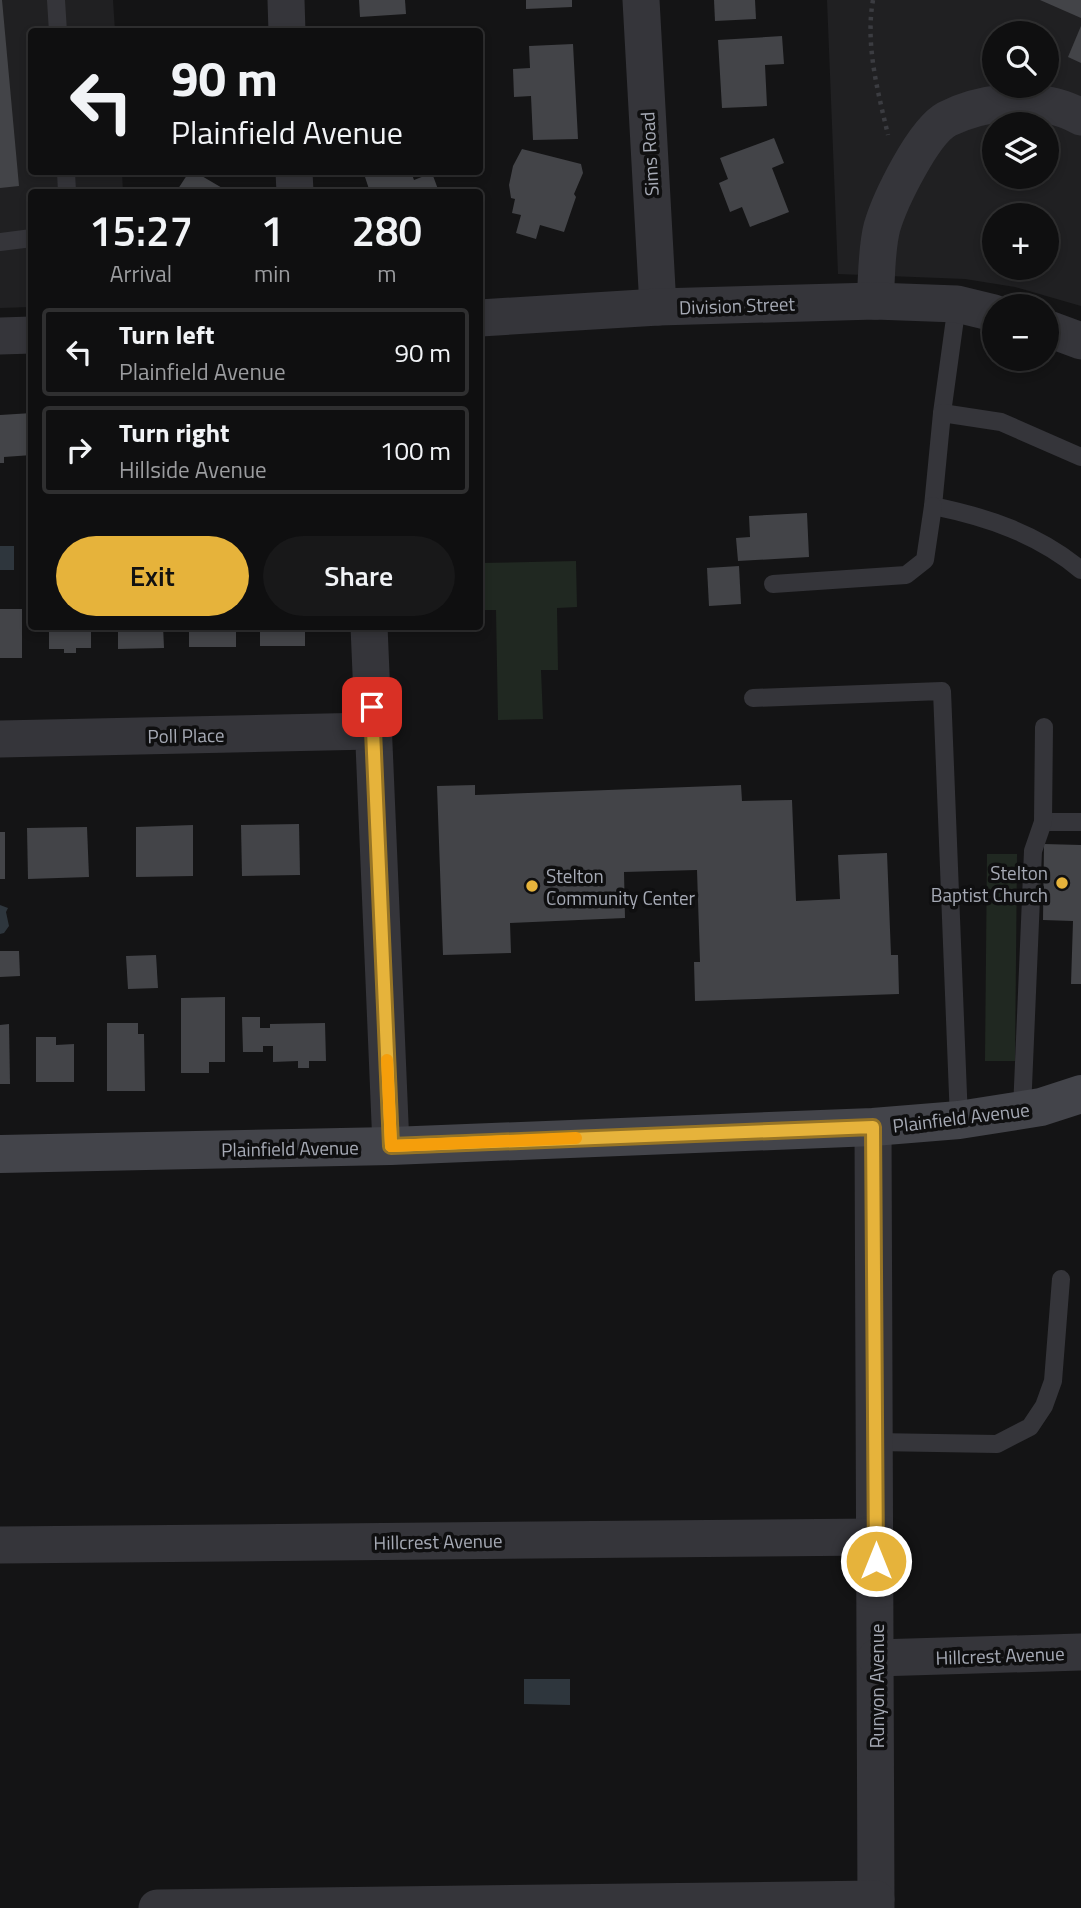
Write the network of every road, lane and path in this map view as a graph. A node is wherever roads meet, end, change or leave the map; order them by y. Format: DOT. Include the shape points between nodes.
graph roads {
  1 [pos="56,0"];
  2 [pos="286,0"];
  3 [pos="641,0"];
  4 [pos="873,0"];
  5 [pos="58,28"];
  6 [pos="287,28"];
  7 [pos="1081,117"];
  8 [pos="889,139"];
  9 [pos="28,238"];
  10 [pos="0,242"];
  11 [pos="875,301"];
  12 [pos="957,304"];
  13 [pos="658,307"];
  14 [pos="982,310"];
  15 [pos="483,317"];
  16 [pos="1059,333"];
  17 [pos="28,335"];
  18 [pos="0,336"];
  19 [pos="1081,341"];
  20 [pos="942,413"];
  21 [pos="1081,457"];
  22 [pos="933,506"];
  23 [pos="1081,570"];
  24 [pos="774,584"];
  25 [pos="369,630"];
  26 [pos="753,698"];
  27 [pos="1044,727"];
  28 [pos="373,731"];
  29 [pos="0,739"];
  30 [pos="1042,822"];
  31 [pos="1081,822"];
  32 [pos="1081,1094"];
  33 [pos="1022,1110"];
  34 [pos="959,1120"];
  35 [pos="873,1127"];
  36 [pos="391,1146"];
  37 [pos="0,1154"];
  38 [pos="1061,1279"];
  39 [pos="875,1442"];
  40 [pos="875,1537"];
  41 [pos="0,1545"];
  42 [pos="1081,1652"];
  43 [pos="876,1658"];
  44 [pos="876,1903"];
  45 [pos="157,1908"];
  1 -- 5 [label="lane"];
  2 -- 6 [label="street"];
  3 -- 13 [label="street, Sims Road"];
  4 -- 8 [label="path" via="872,51"];
  7 -- 11 [label="street" via="1029,101 984,105 945,120 898,184 881,229"];
  9 -- 10 [label="lane"];
  11 -- 12 [label="street, Division Street"];
  11 -- 13 [label="street, Division Street"];
  12 -- 14 [label="street, Division Street"];
  12 -- 20 [label="lane"];
  13 -- 15 [label="street, Division Street"];
  16 -- 19 [label="street"];
  17 -- 18 [label="street"];
  20 -- 21 [label="lane" via="1001,422"];
  20 -- 22 [label="lane"];
  22 -- 23 [label="lane" via="979,515 1022,533"];
  22 -- 24 [label="lane" via="925,560 906,575"];
  25 -- 28 [label="street"];
  26 -- 34 [label="lane" via="942,691"];
  27 -- 30 [label="lane"];
  28 -- 29 [label="street, Poll Place"];
  28 -- 36 [label="street"];
  30 -- 31 [label="lane"];
  30 -- 33 [label="lane" via="1033,851"];
  32 -- 33 [label="main road, Plainfield Avenue"];
  33 -- 34 [label="main road, Plainfield Avenue"];
  34 -- 35 [label="main road, Plainfield Avenue"];
  35 -- 36 [label="main road, Plainfield Avenue"];
  35 -- 39 [label="street, Runyon Avenue"];
  36 -- 37 [label="main road, Plainfield Avenue"];
  38 -- 39 [label="lane" via="1053,1381 1030,1427 997,1444"];
  39 -- 40 [label="street, Runyon Avenue"];
  40 -- 41 [label="street, Hillcrest Avenue"];
  40 -- 43 [label="street, Runyon Avenue"];
  42 -- 43 [label="street, Hillcrest Avenue"];
  43 -- 44 [label="street, Runyon Avenue"];
  44 -- 45 [label="street"];
}
